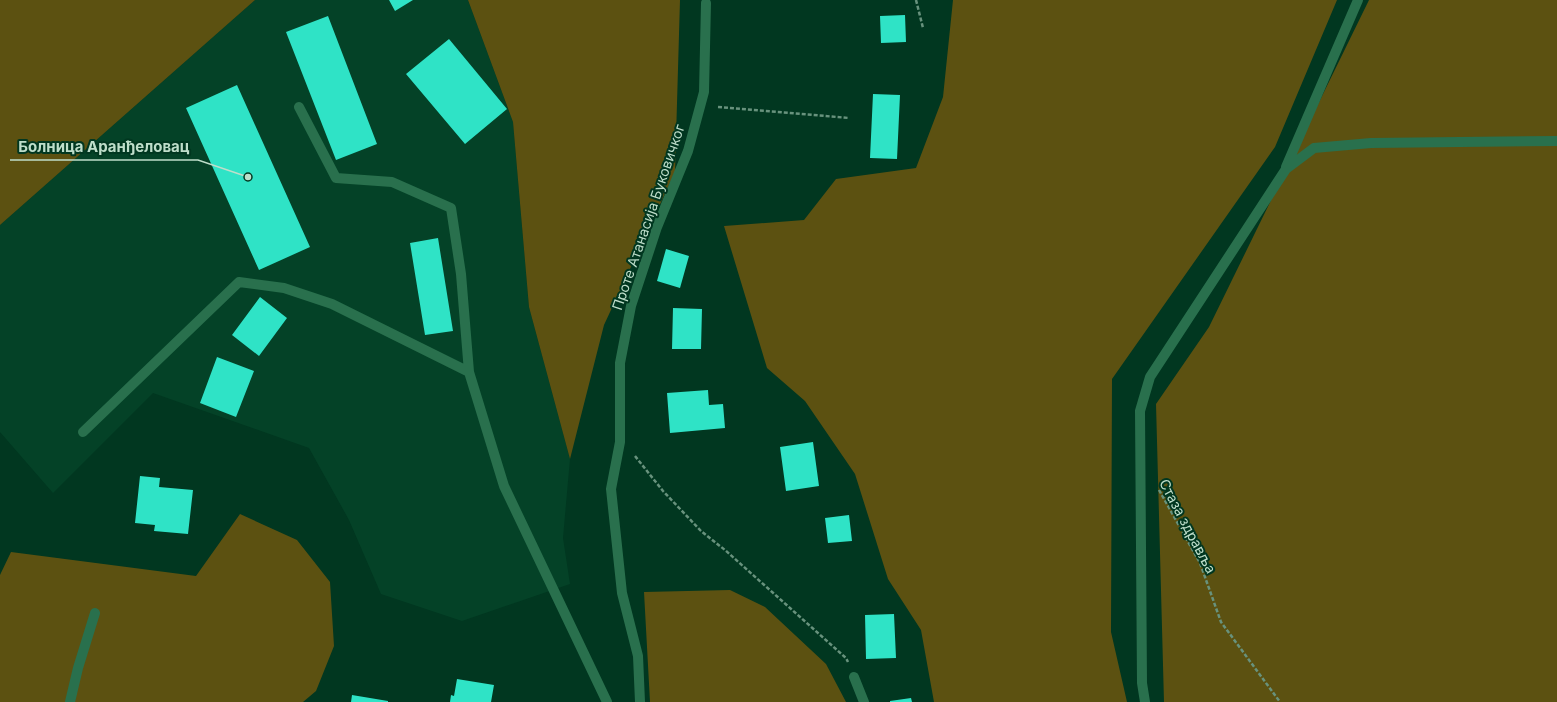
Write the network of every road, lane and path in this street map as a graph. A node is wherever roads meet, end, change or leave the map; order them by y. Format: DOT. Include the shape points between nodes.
graph roads {
  1 [pos="916,0"];
  2 [pos="1358,0"];
  3 [pos="706,3"];
  4 [pos="923,28"];
  5 [pos="700,105"];
  6 [pos="299,107"];
  7 [pos="849,118"];
  8 [pos="1557,141"];
  9 [pos="1286,169"];
  10 [pos="470,372"];
  11 [pos="83,432"];
  12 [pos="620,442"];
  13 [pos="1156,485"];
  14 [pos="95,613"];
  15 [pos="854,677"];
  16 [pos="70,702"];
  17 [pos="607,702"];
  18 [pos="640,702"];
  19 [pos="864,702"];
  20 [pos="1145,702"];
  21 [pos="1280,702"];
  1 -- 4 [label="path"];
  2 -- 9 [label="street"];
  3 -- 5 [label="street, Проте Атанасија Буковичког" via="704,92"];
  5 -- 7 [label="path"];
  5 -- 12 [label="street, Проте Атанасија Буковичког" via="688,151 657,227 631,306 620,363"];
  6 -- 10 [label="street" via="336,178 392,182 451,208 461,274"];
  8 -- 9 [label="street" via="1371,143 1314,148"];
  9 -- 20 [label="street" via="1150,377 1140,411 1142,683"];
  10 -- 11 [label="street" via="332,304 284,288 240,282"];
  10 -- 17 [label="street" via="504,486"];
  12 -- 15 [label="path" via="701,531 846,658"];
  12 -- 18 [label="street, Проте Атанасија Буковичког" via="611,489 622,593 638,656"];
  13 -- 21 [label="path, Стаза здравља" via="1200,563 1222,622"];
  14 -- 16 [label="street"];
  15 -- 19 [label="street"];
}
